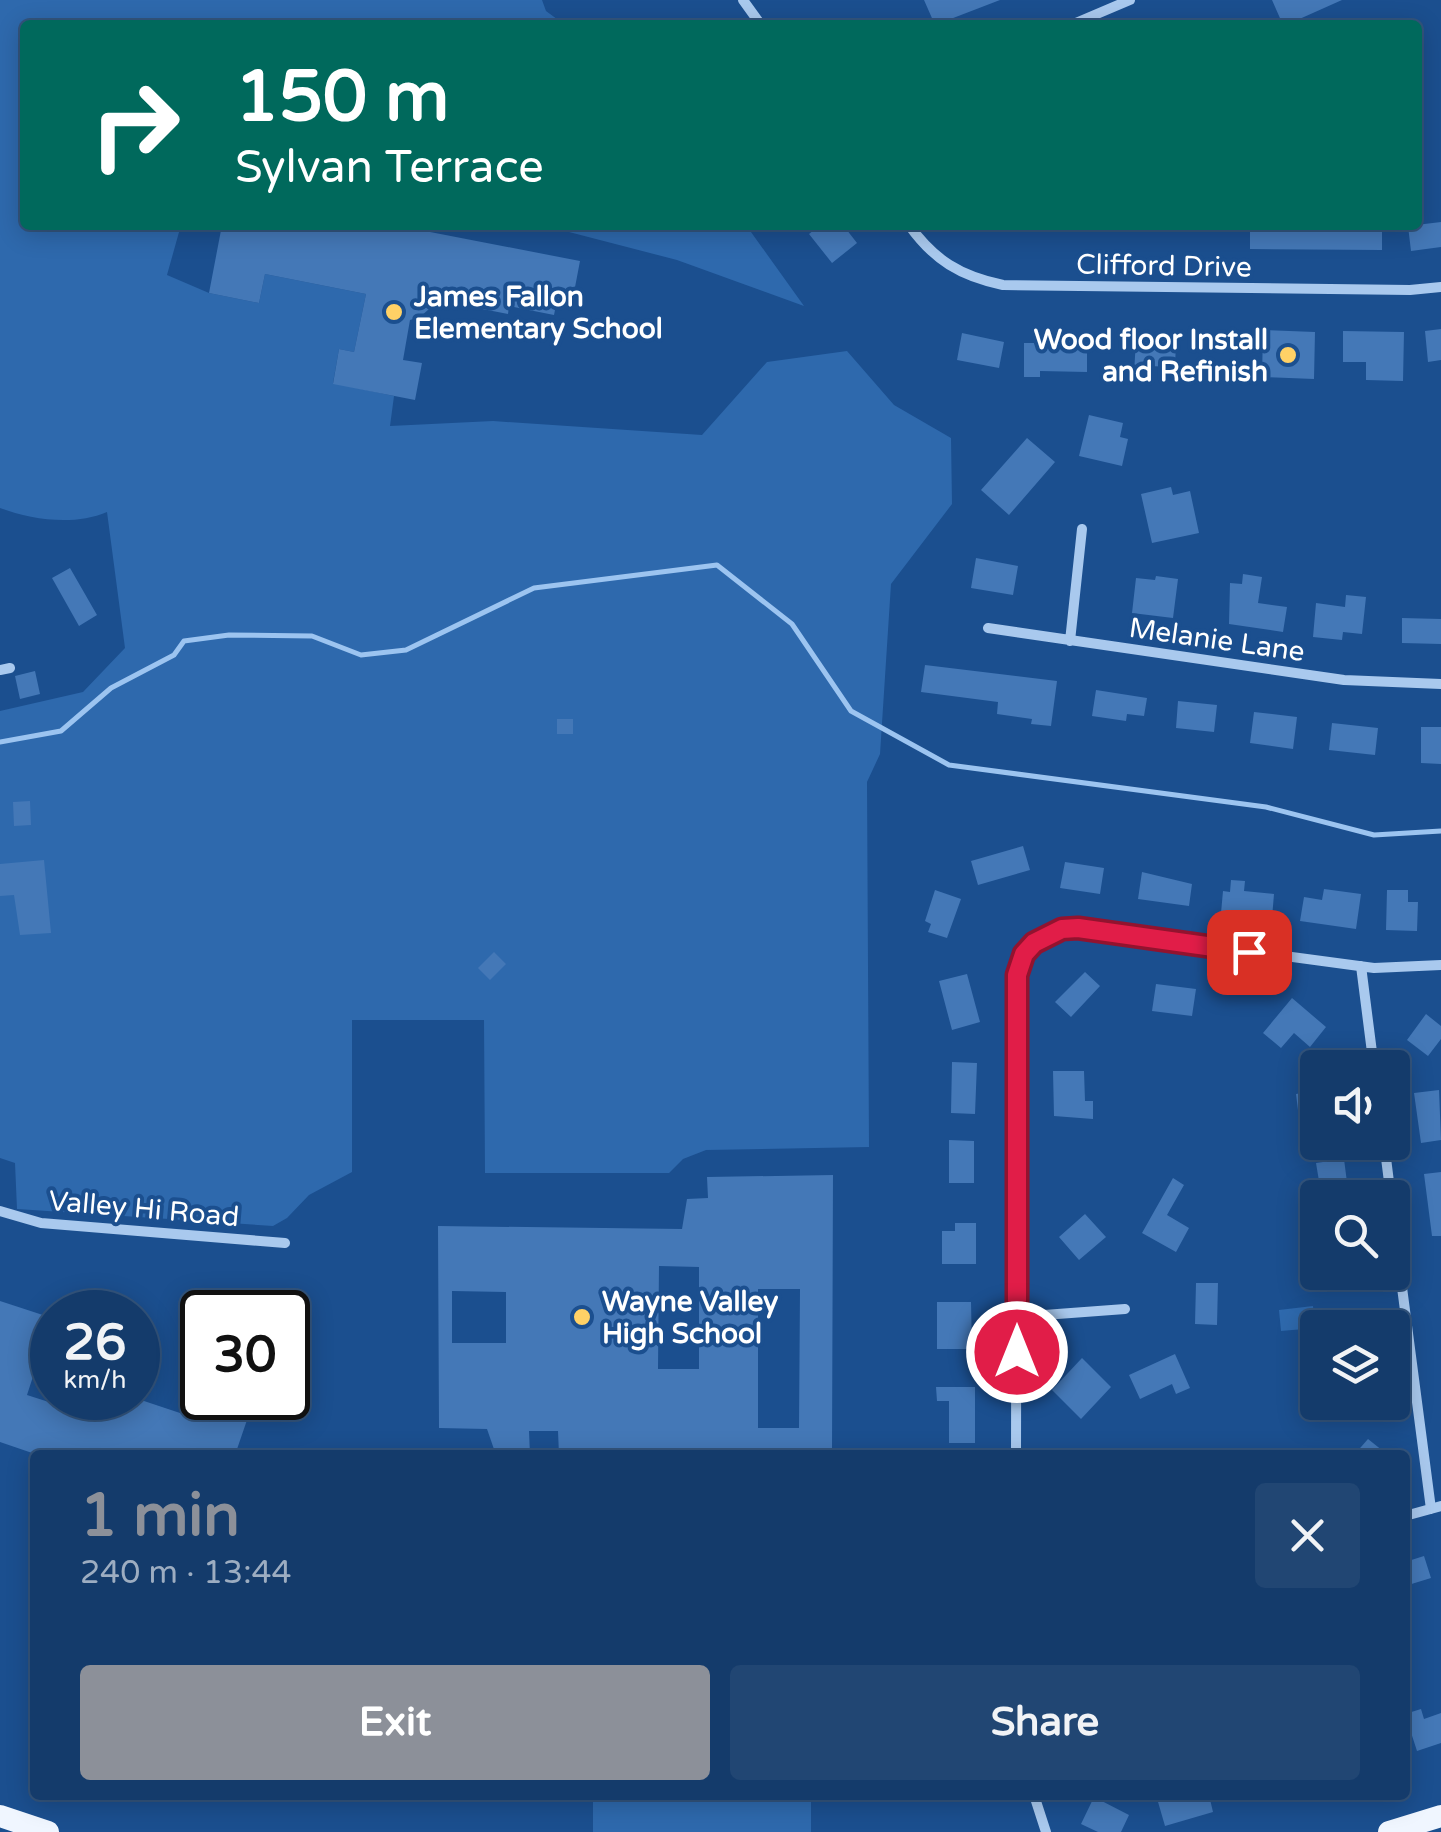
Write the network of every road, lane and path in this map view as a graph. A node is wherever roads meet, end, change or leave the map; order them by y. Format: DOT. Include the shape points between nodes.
graph roads {
  1 [pos="1130,0"];
  2 [pos="1082,20"];
  3 [pos="913,230"];
  4 [pos="1441,287"];
  5 [pos="1082,529"];
  6 [pos="988,628"];
  7 [pos="1070,641"];
  8 [pos="1441,684"];
  9 [pos="1441,965"];
  10 [pos="1360,966"];
  11 [pos="1372,1050"];
  12 [pos="0,1211"];
  13 [pos="286,1243"];
  14 [pos="1404,1290"];
  15 [pos="1125,1308"];
  16 [pos="1017,1318"];
  17 [pos="1016,1450"];
  18 [pos="1436,1507"];
  19 [pos="1410,1515"];
  20 [pos="1036,1800"];
  21 [pos="0,1816"];
  22 [pos="1441,1816"];
  23 [pos="48,1832"];
  24 [pos="1046,1832"];
  25 [pos="1389,1832"];
  1 -- 2 [label="street"];
  3 -- 4 [label="street, Clifford Drive" via="946,264 1002,285"];
  5 -- 7 [label="street"];
  6 -- 7 [label="street, Melanie Lane"];
  7 -- 8 [label="street, Melanie Lane" via="1344,680"];
  9 -- 10 [label="street"];
  10 -- 11 [label="street"];
  10 -- 16 [label="street" via="1078,928 1034,943 1017,975"];
  12 -- 13 [label="street, Valley Hi Road" via="41,1223"];
  14 -- 18 [label="street"];
  15 -- 16 [label="street"];
  16 -- 17 [label="street"];
  18 -- 19 [label="street"];
  20 -- 24 [label="street"];
  21 -- 23 [label="main road"];
  22 -- 25 [label="main road"];
}
